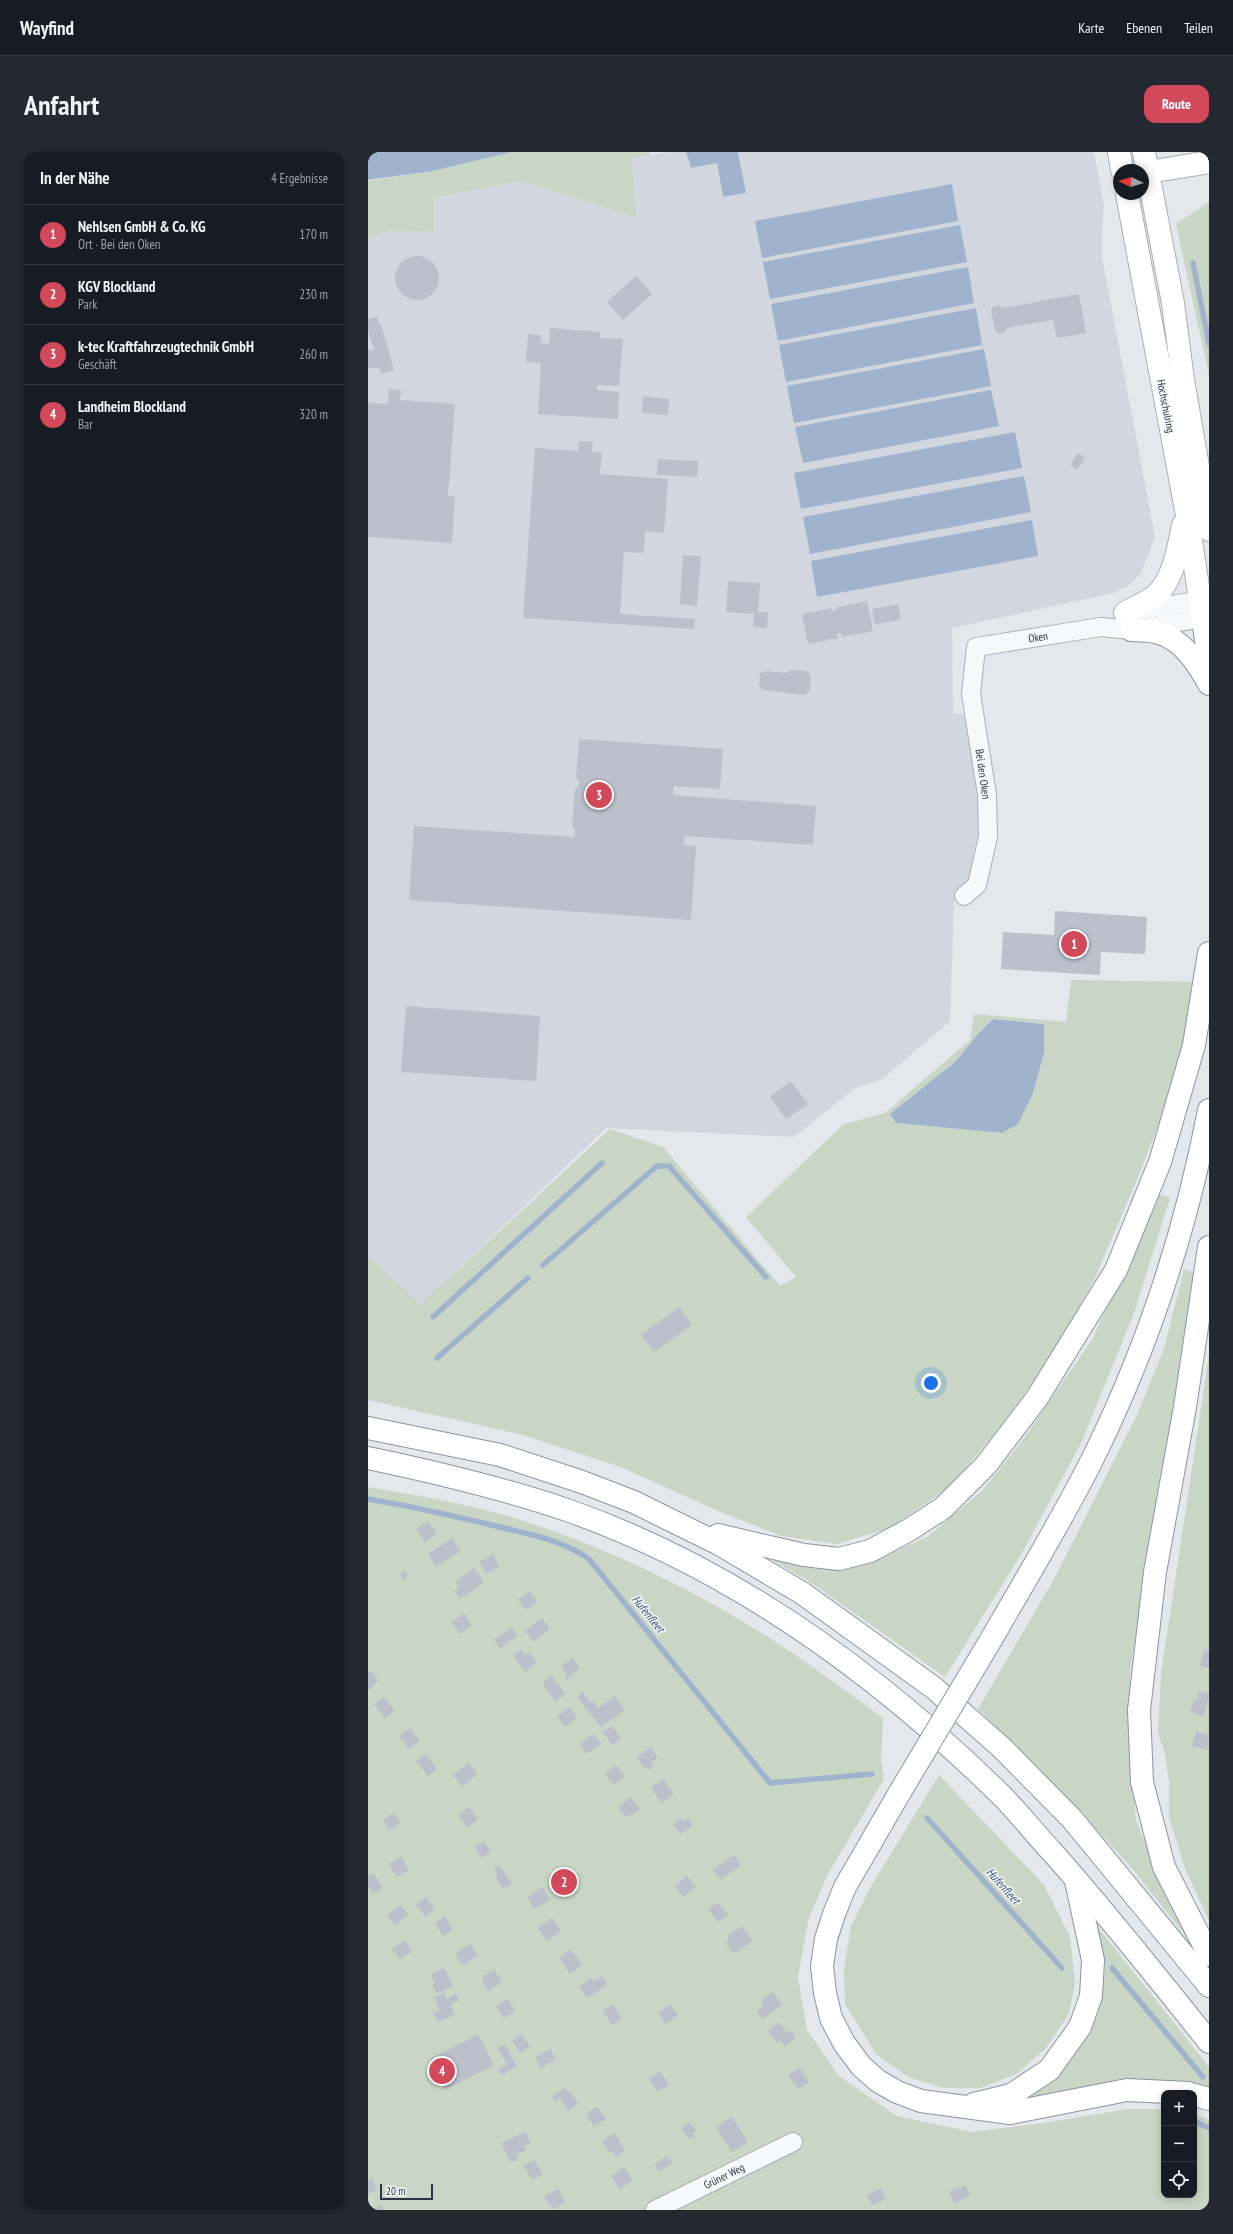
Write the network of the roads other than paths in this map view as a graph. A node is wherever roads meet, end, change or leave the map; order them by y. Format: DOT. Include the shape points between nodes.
graph roads {
  1 [pos="1119,152"];
  2 [pos="1209,162"];
  3 [pos="1121,164"];
  4 [pos="1149,166"];
  5 [pos="1149,186"];
  6 [pos="1128,200"];
  7 [pos="1186,510"];
  8 [pos="1209,530"];
  9 [pos="1205,609"];
  10 [pos="1128,621"];
  11 [pos="976,647"];
  12 [pos="1209,663"];
  13 [pos="1209,684"];
  14 [pos="964,896"];
  15 [pos="1209,953"];
  16 [pos="1209,1110"];
  17 [pos="1209,1247"];
  18 [pos="368,1428"];
  19 [pos="368,1458"];
  20 [pos="368,1466"];
  21 [pos="426,1470"];
  22 [pos="691,1530"];
  23 [pos="1075,1878"];
  24 [pos="1209,1955"];
  25 [pos="1209,1986"];
  26 [pos="1209,2042"];
  27 [pos="1161,2092"];
  28 [pos="1197,2096"];
  29 [pos="1209,2099"];
  30 [pos="960,2107"];
  31 [pos="793,2142"];
  32 [pos="655,2210"];
  1 -- 3 [label="main road"];
  2 -- 4 [label="main road"];
  5 -- 8 [label="main road, Hochschulring" via="1173,303 1182,380"];
  6 -- 7 [label="main road, Hochschulring"];
  7 -- 9 [label="main road, Hochschulring"];
  7 -- 10 [label="main road" via="1177,557 1168,578 1156,595"];
  9 -- 10 [label="street, Oken"];
  9 -- 12 [label="main road, Hochschulring"];
  10 -- 11 [label="street, Oken"];
  10 -- 13 [label="main road" via="1160,633 1177,643 1197,662"];
  11 -- 14 [label="street, Bei den Oken" via="971,694 987,795 988,837 976,885"];
  15 -- 22 [label="main road" via="1194,1045 1160,1162 1116,1270 1037,1398 986,1465 943,1508 909,1530 870,1551 839,1559 804,1555"];
  16 -- 30 [label="main road, bridge" via="1175,1248 1128,1380 1093,1458 989,1643 859,1860 834,1914 826,1939 822,1966 831,2018 844,2043 861,2066 878,2081 897,2092 921,2101"];
  17 -- 24 [label="main road" via="1185,1407 1155,1572 1139,1710 1142,1782 1164,1867"];
  18 -- 22 [label="main road" via="500,1455 634,1502"];
  19 -- 21 [label="main road"];
  20 -- 21 [label="main road"];
  21 -- 23 [label="main road" via="472,1481 569,1511 644,1542 717,1578 779,1615 882,1688 962,1758 1003,1797"];
  22 -- 25 [label="main road" via="743,1556 802,1593 934,1688 1002,1748 1072,1819"];
  23 -- 26 [label="main road"];
  23 -- 30 [label="main road" via="1093,1960 1091,1996 1080,2027 1049,2070 1011,2095"];
  27 -- 30 [label="main road" via="1126,2090 1010,2113"];
  28 -- 29 [label="main road"];
  31 -- 32 [label="street, Grüner Weg"];
}
